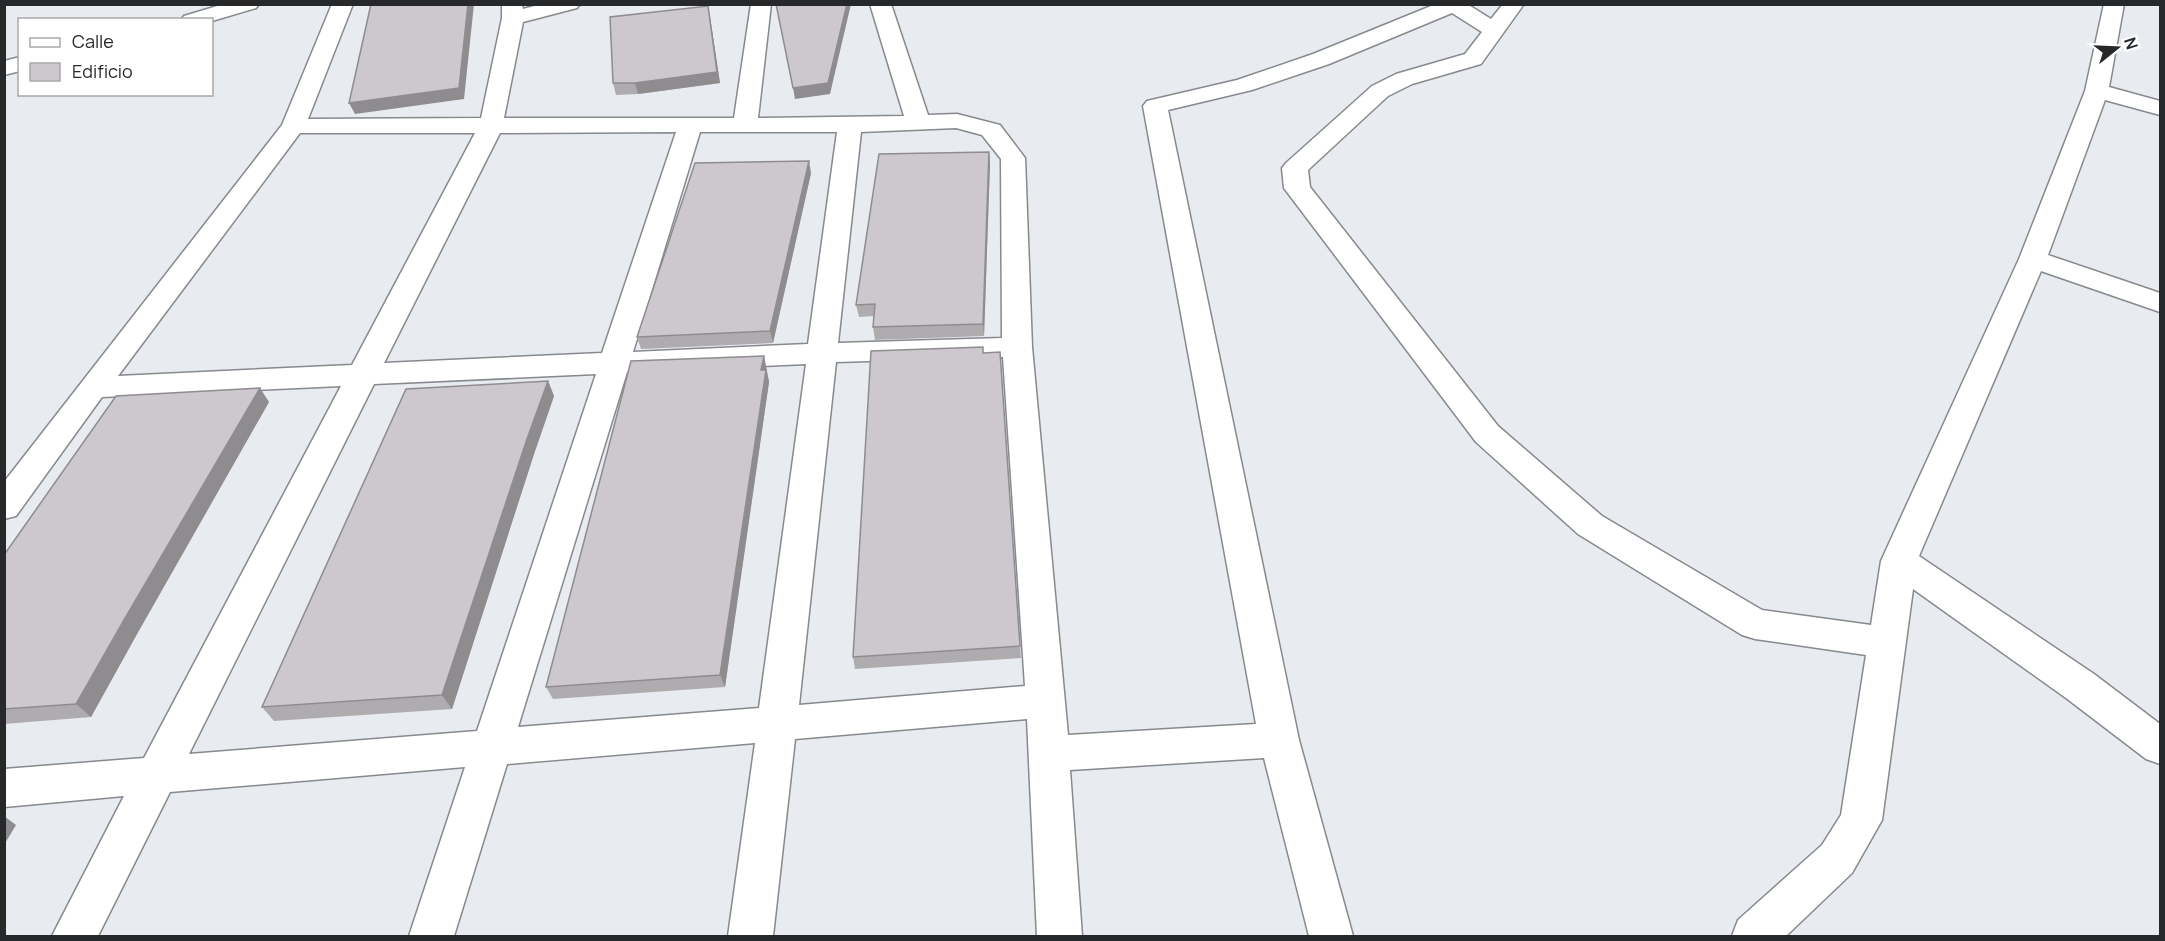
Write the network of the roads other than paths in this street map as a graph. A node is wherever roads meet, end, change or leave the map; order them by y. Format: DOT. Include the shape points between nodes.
graph roads {
  1 [pos="249,4"];
  2 [pos="343,4"];
  3 [pos="570,4"];
  4 [pos="761,4"];
  5 [pos="880,4"];
  6 [pos="1514,4"];
  7 [pos="2114,4"];
  8 [pos="1455,5"];
  9 [pos="513,11"];
  10 [pos="198,18"];
  11 [pos="1494,30"];
  12 [pos="2097,91"];
  13 [pos="2160,108"];
  14 [pos="918,122"];
  15 [pos="690,125"];
  16 [pos="745,125"];
  17 [pos="850,125"];
  18 [pos="293,126"];
  19 [pos="491,126"];
  20 [pos="2033,259"];
  21 [pos="2160,303"];
  22 [pos="1017,347"];
  23 [pos="822,353"];
  24 [pos="614,363"];
  25 [pos="362,374"];
  26 [pos="93,387"];
  27 [pos="4,507"];
  28 [pos="1899,561"];
  29 [pos="1888,643"];
  30 [pos="1046,702"];
  31 [pos="776,724"];
  32 [pos="1279,740"];
  33 [pos="492,747"];
  34 [pos="2160,747"];
  35 [pos="1049,754"];
  36 [pos="157,775"];
  37 [pos="4,788"];
  38 [pos="74,936"];
  39 [pos="432,936"];
  40 [pos="751,936"];
  41 [pos="1059,936"];
  42 [pos="1331,936"];
  43 [pos="1754,936"];
  1 -- 10 [label="street"];
  2 -- 18 [label="street"];
  3 -- 9 [label="street"];
  4 -- 16 [label="street"];
  5 -- 14 [label="street"];
  6 -- 11 [label="street"];
  7 -- 12 [label="street"];
  8 -- 11 [label="street"];
  8 -- 32 [label="street" via="1244,85 1155,106"];
  9 -- 19 [label="street"];
  11 -- 29 [label="street" via="1473,59 1404,79 1380,91 1295,168 1297,188 1487,434 1590,525 1755,624"];
  12 -- 13 [label="street"];
  12 -- 20 [label="street"];
  14 -- 17 [label="street"];
  14 -- 22 [label="street" via="957,121 991,130 1013,159"];
  15 -- 16 [label="street"];
  15 -- 19 [label="street"];
  15 -- 24 [label="street"];
  16 -- 17 [label="street"];
  17 -- 23 [label="street"];
  18 -- 19 [label="street"];
  18 -- 26 [label="street"];
  19 -- 25 [label="street"];
  20 -- 21 [label="street"];
  20 -- 28 [label="street"];
  22 -- 23 [label="street"];
  22 -- 30 [label="street"];
  23 -- 24 [label="street"];
  23 -- 31 [label="street"];
  24 -- 25 [label="street"];
  24 -- 33 [label="street"];
  25 -- 26 [label="street"];
  25 -- 36 [label="street"];
  26 -- 27 [label="street"];
  28 -- 29 [label="street"];
  28 -- 34 [label="street" via="2080,686"];
  29 -- 43 [label="street" via="1861,820 1837,859"];
  30 -- 31 [label="street"];
  30 -- 35 [label="street"];
  31 -- 33 [label="street"];
  31 -- 40 [label="street"];
  32 -- 35 [label="street"];
  32 -- 42 [label="street"];
  33 -- 36 [label="street"];
  33 -- 39 [label="street"];
  35 -- 41 [label="street"];
  36 -- 37 [label="street"];
  36 -- 38 [label="street"];
}
